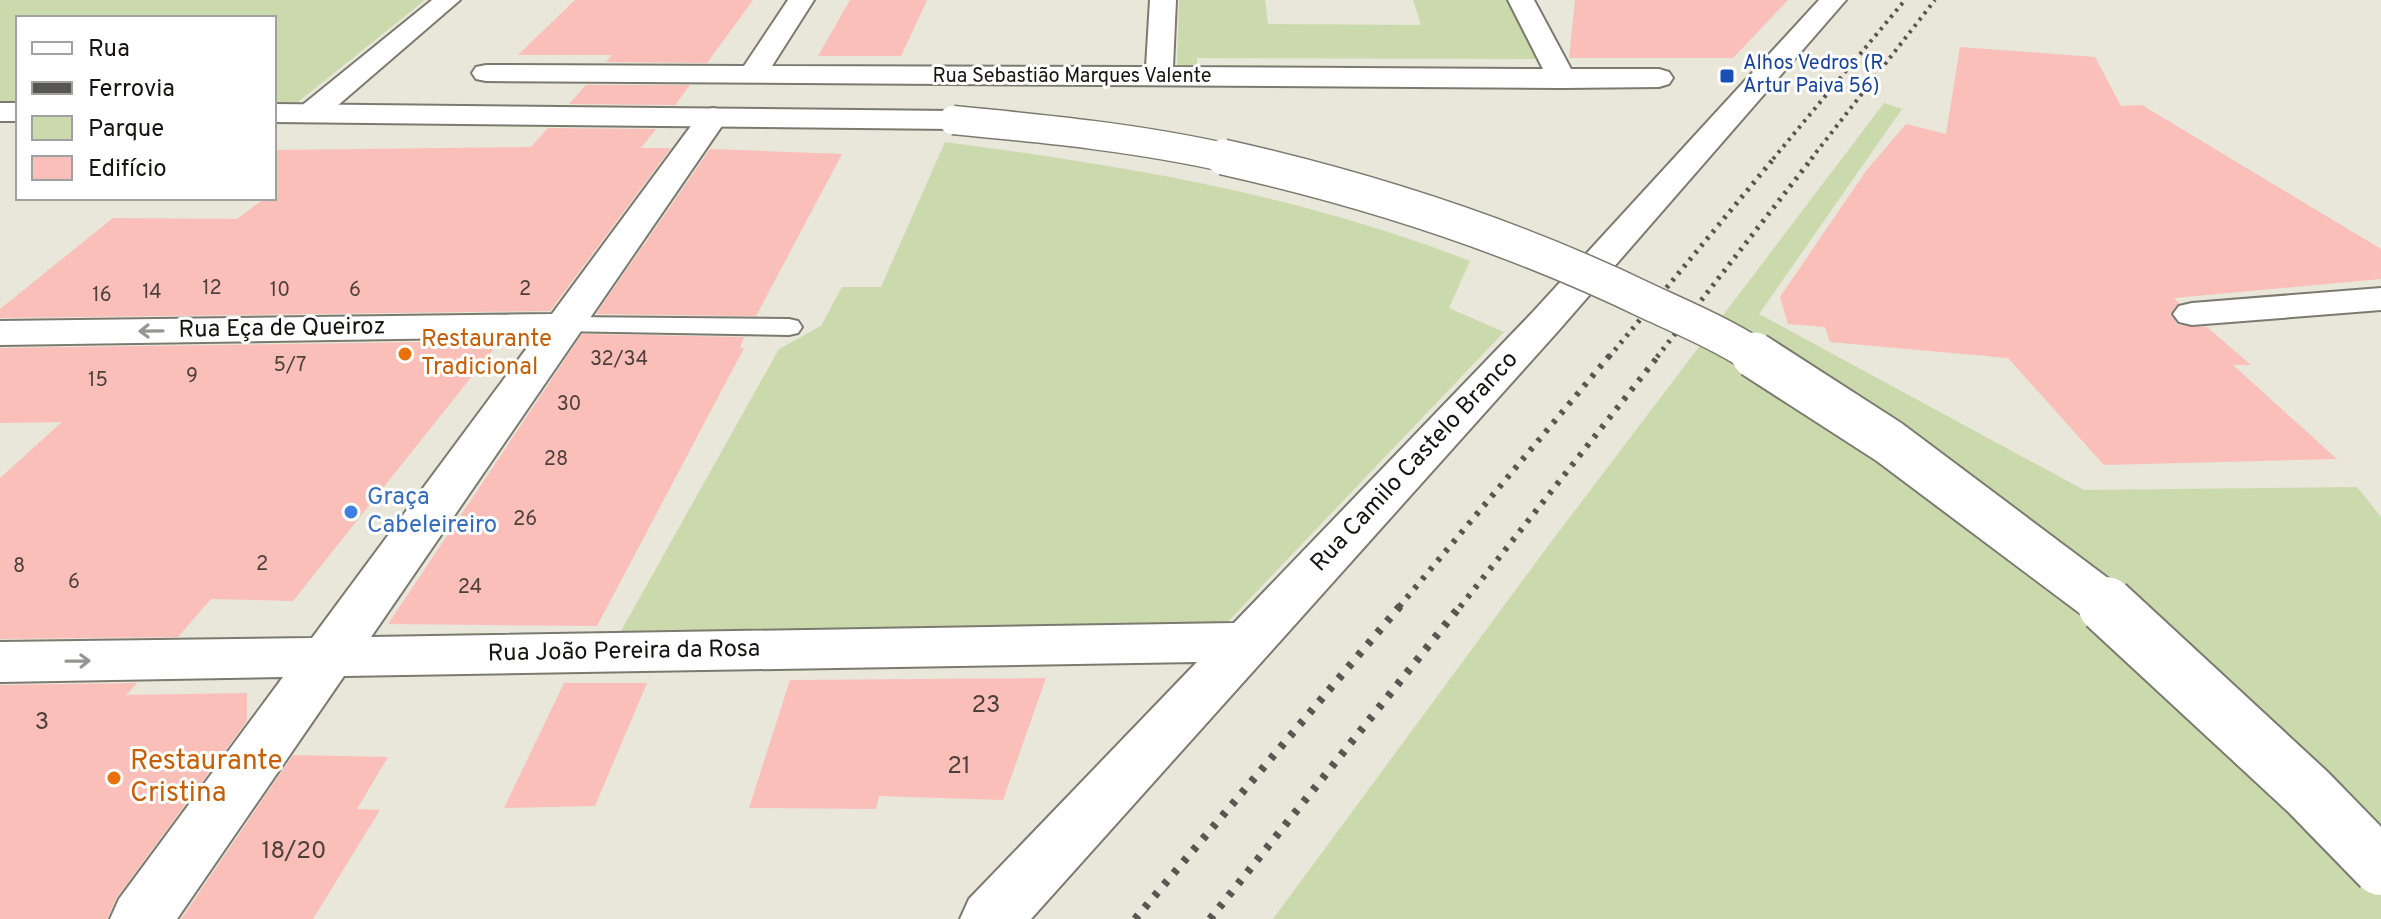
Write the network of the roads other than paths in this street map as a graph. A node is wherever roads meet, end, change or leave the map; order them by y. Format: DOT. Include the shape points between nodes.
graph roads {
  1 [pos="447,0"];
  2 [pos="801,0"];
  3 [pos="1163,0"];
  4 [pos="1521,0"];
  5 [pos="1833,0"];
  6 [pos="486,73"];
  7 [pos="751,76"];
  8 [pos="1159,77"];
  9 [pos="1659,78"];
  10 [pos="1562,79"];
  11 [pos="276,113"];
  12 [pos="311,113"];
  13 [pos="713,117"];
  14 [pos="2381,299"];
  15 [pos="2192,314"];
  16 [pos="565,325"];
  17 [pos="789,327"];
  18 [pos="0,333"];
  19 [pos="1249,642"];
  20 [pos="327,657"];
  21 [pos="0,662"];
  22 [pos="2381,867"];
  23 [pos="141,919"];
  24 [pos="991,919"];
  1 -- 12 [label="street"];
  2 -- 7 [label="street"];
  3 -- 8 [label="street"];
  4 -- 10 [label="street"];
  5 -- 19 [label="street, Rua Camilo Castelo Branco"];
  6 -- 7 [label="street, Rua Sebastião Marques Valente"];
  7 -- 8 [label="street, Rua Sebastião Marques Valente"];
  8 -- 10 [label="street, Rua Sebastião Marques Valente"];
  9 -- 10 [label="street, Rua Sebastião Marques Valente"];
  11 -- 12 [label="street"];
  12 -- 13 [label="street"];
  13 -- 16 [label="street"];
  13 -- 22 [label="street, bridge" via="953,120 1188,149 1317,178 1442,216 1606,281 1735,343 1889,442 2095,594"];
  14 -- 15 [label="street"];
  16 -- 17 [label="lane"];
  16 -- 18 [label="street, Rua Eça de Queiroz, one-way"];
  16 -- 20 [label="street"];
  19 -- 20 [label="street, Rua João Pereira da Rosa"];
  19 -- 24 [label="street, Rua Camilo Castelo Branco"];
  21 -- 20 [label="street, Rua João Pereira da Rosa, one-way"];
  20 -- 23 [label="street"];
}
